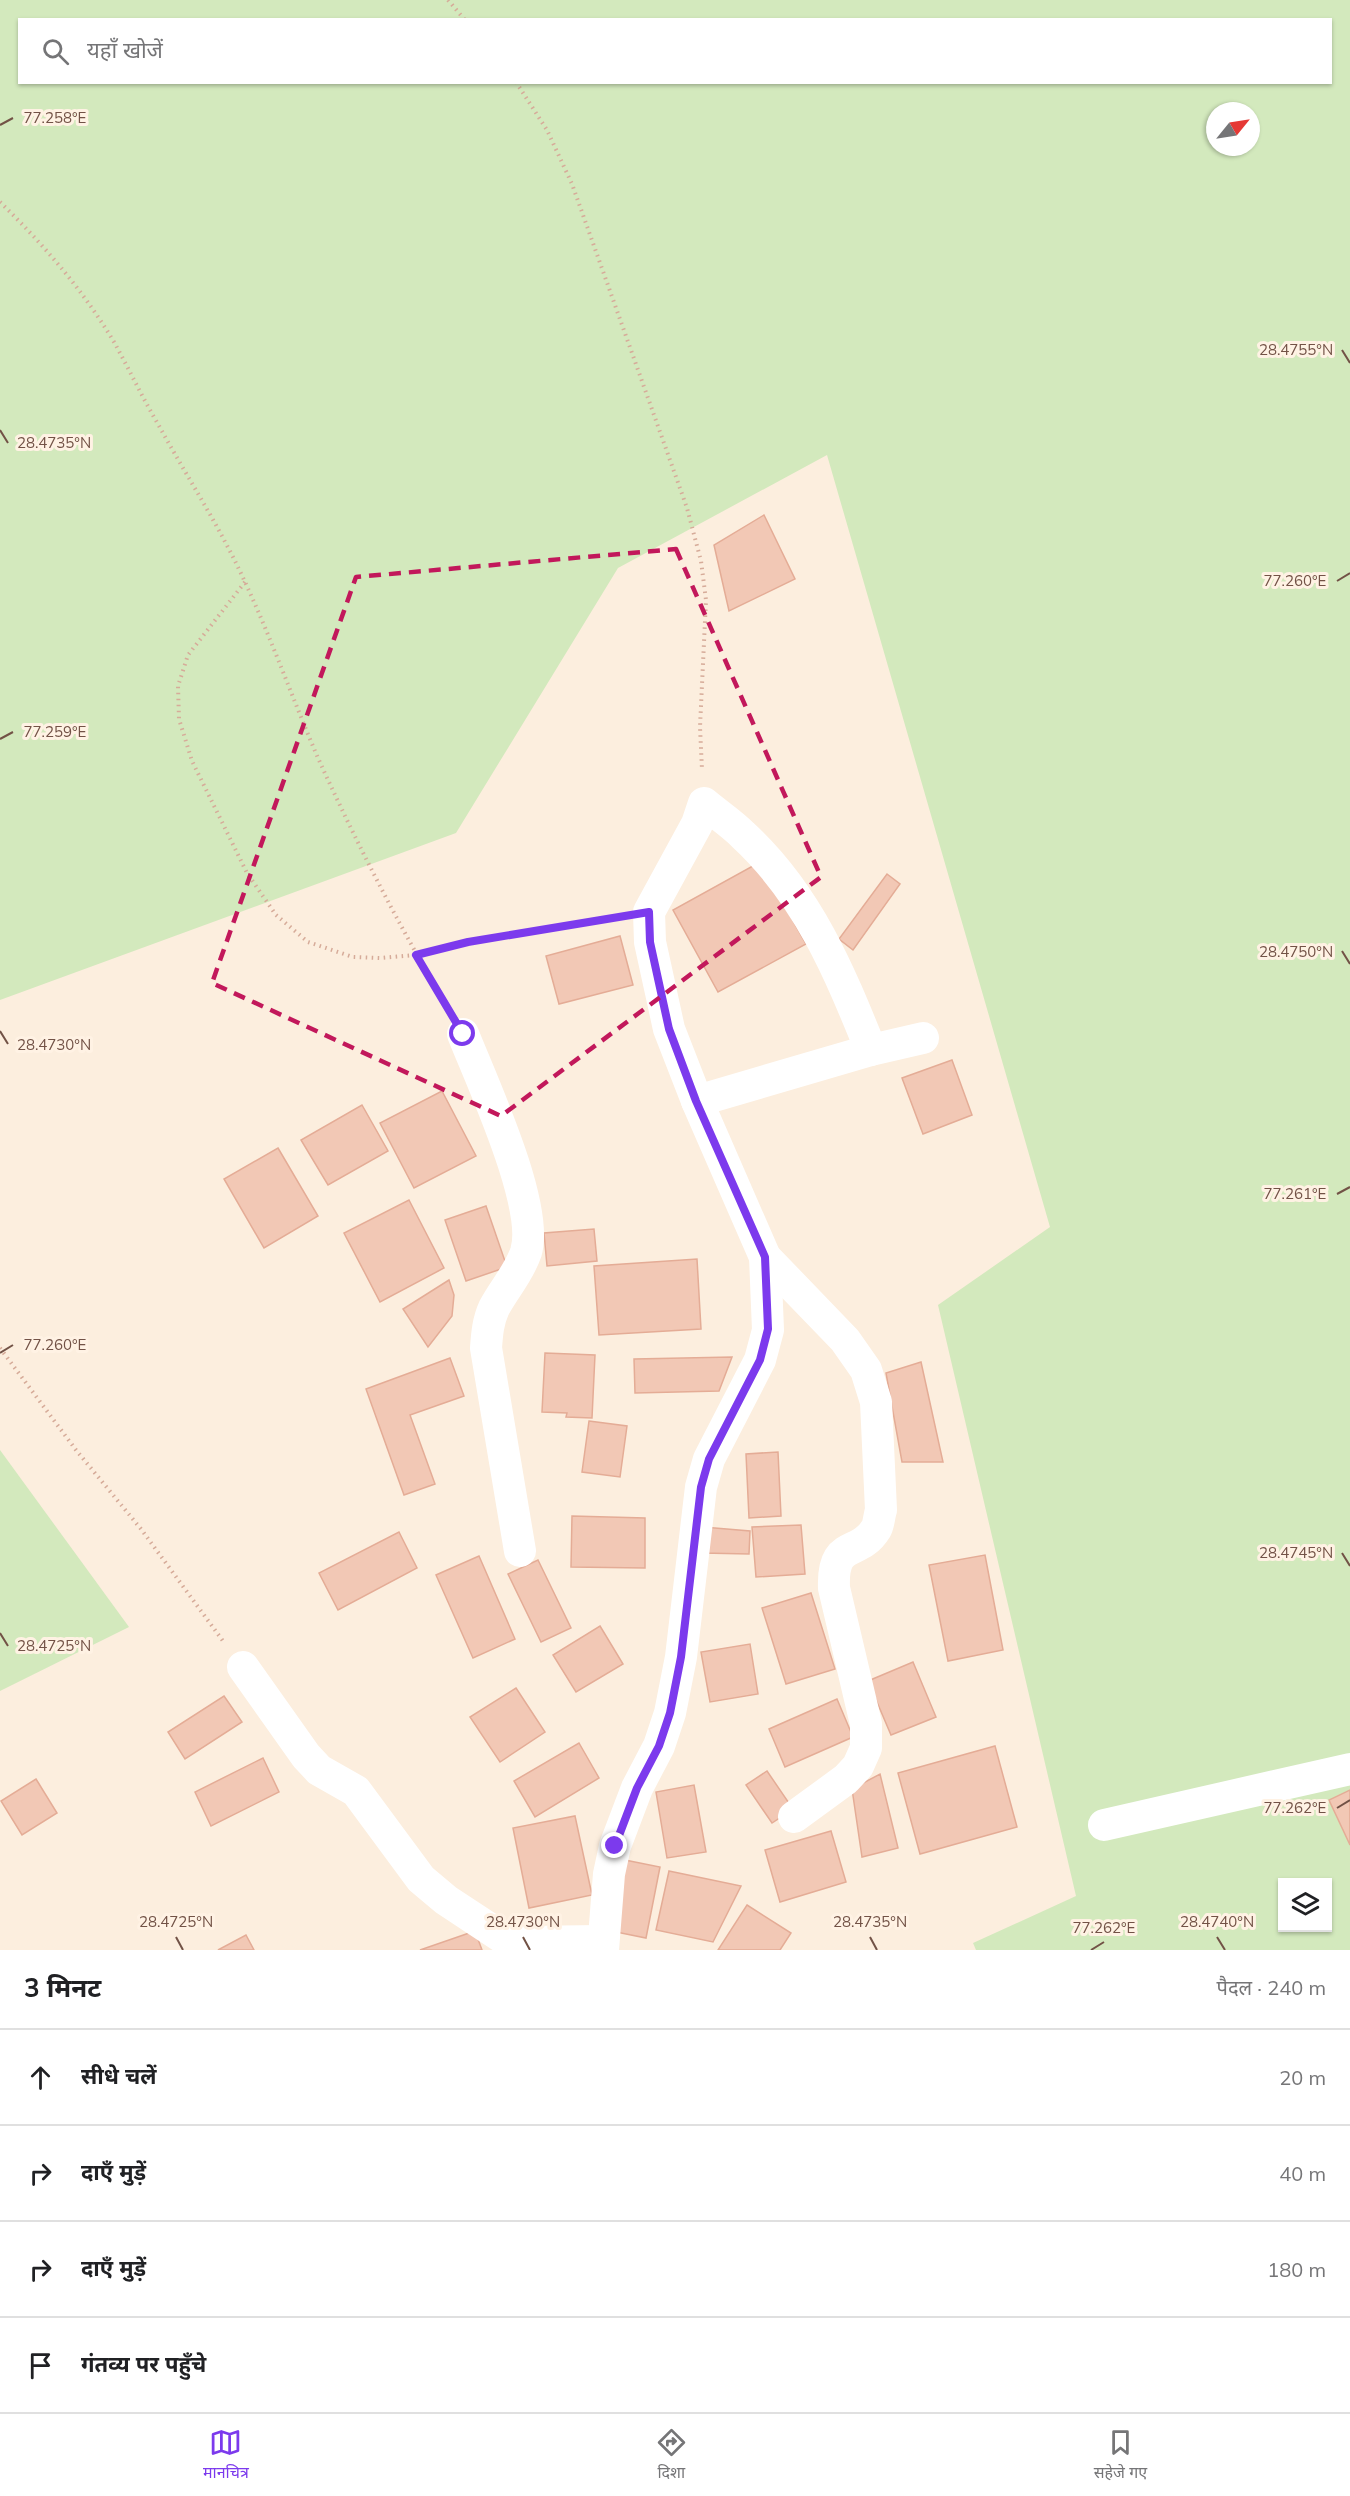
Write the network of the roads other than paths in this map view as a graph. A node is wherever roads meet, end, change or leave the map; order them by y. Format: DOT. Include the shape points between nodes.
graph roads {
  1 [pos="463,1034"];
  2 [pos="923,1038"];
  3 [pos="871,1050"];
  4 [pos="696,1101"];
  5 [pos="765,1257"];
  6 [pos="520,1551"];
  7 [pos="243,1667"];
  8 [pos="1350,1769"];
  9 [pos="794,1817"];
  10 [pos="1104,1825"];
  11 [pos="602,1945"];
  1 -- 6 [label="street" via="520,1183 528,1222 526,1251 494,1309 486,1348"];
  2 -- 3 [label="street"];
  3 -- 4 [label="street"];
  3 -- 4 [label="street" via="818,929 780,874 743,835 704,803 697,824 649,912 650,942 669,1029"];
  4 -- 5 [label="street"];
  5 -- 9 [label="street" via="845,1340 866,1370 876,1402 881,1510 877,1528 844,1552 833,1570 867,1724 866,1748 858,1766 846,1779"];
  5 -- 11 [label="street" via="765,1346 709,1459 701,1487 681,1657 670,1713 615,1846"];
  7 -- 11 [label="street" via="306,1756 320,1770 356,1791 421,1879 446,1900 502,1938"];
  8 -- 10 [label="street"];
}
